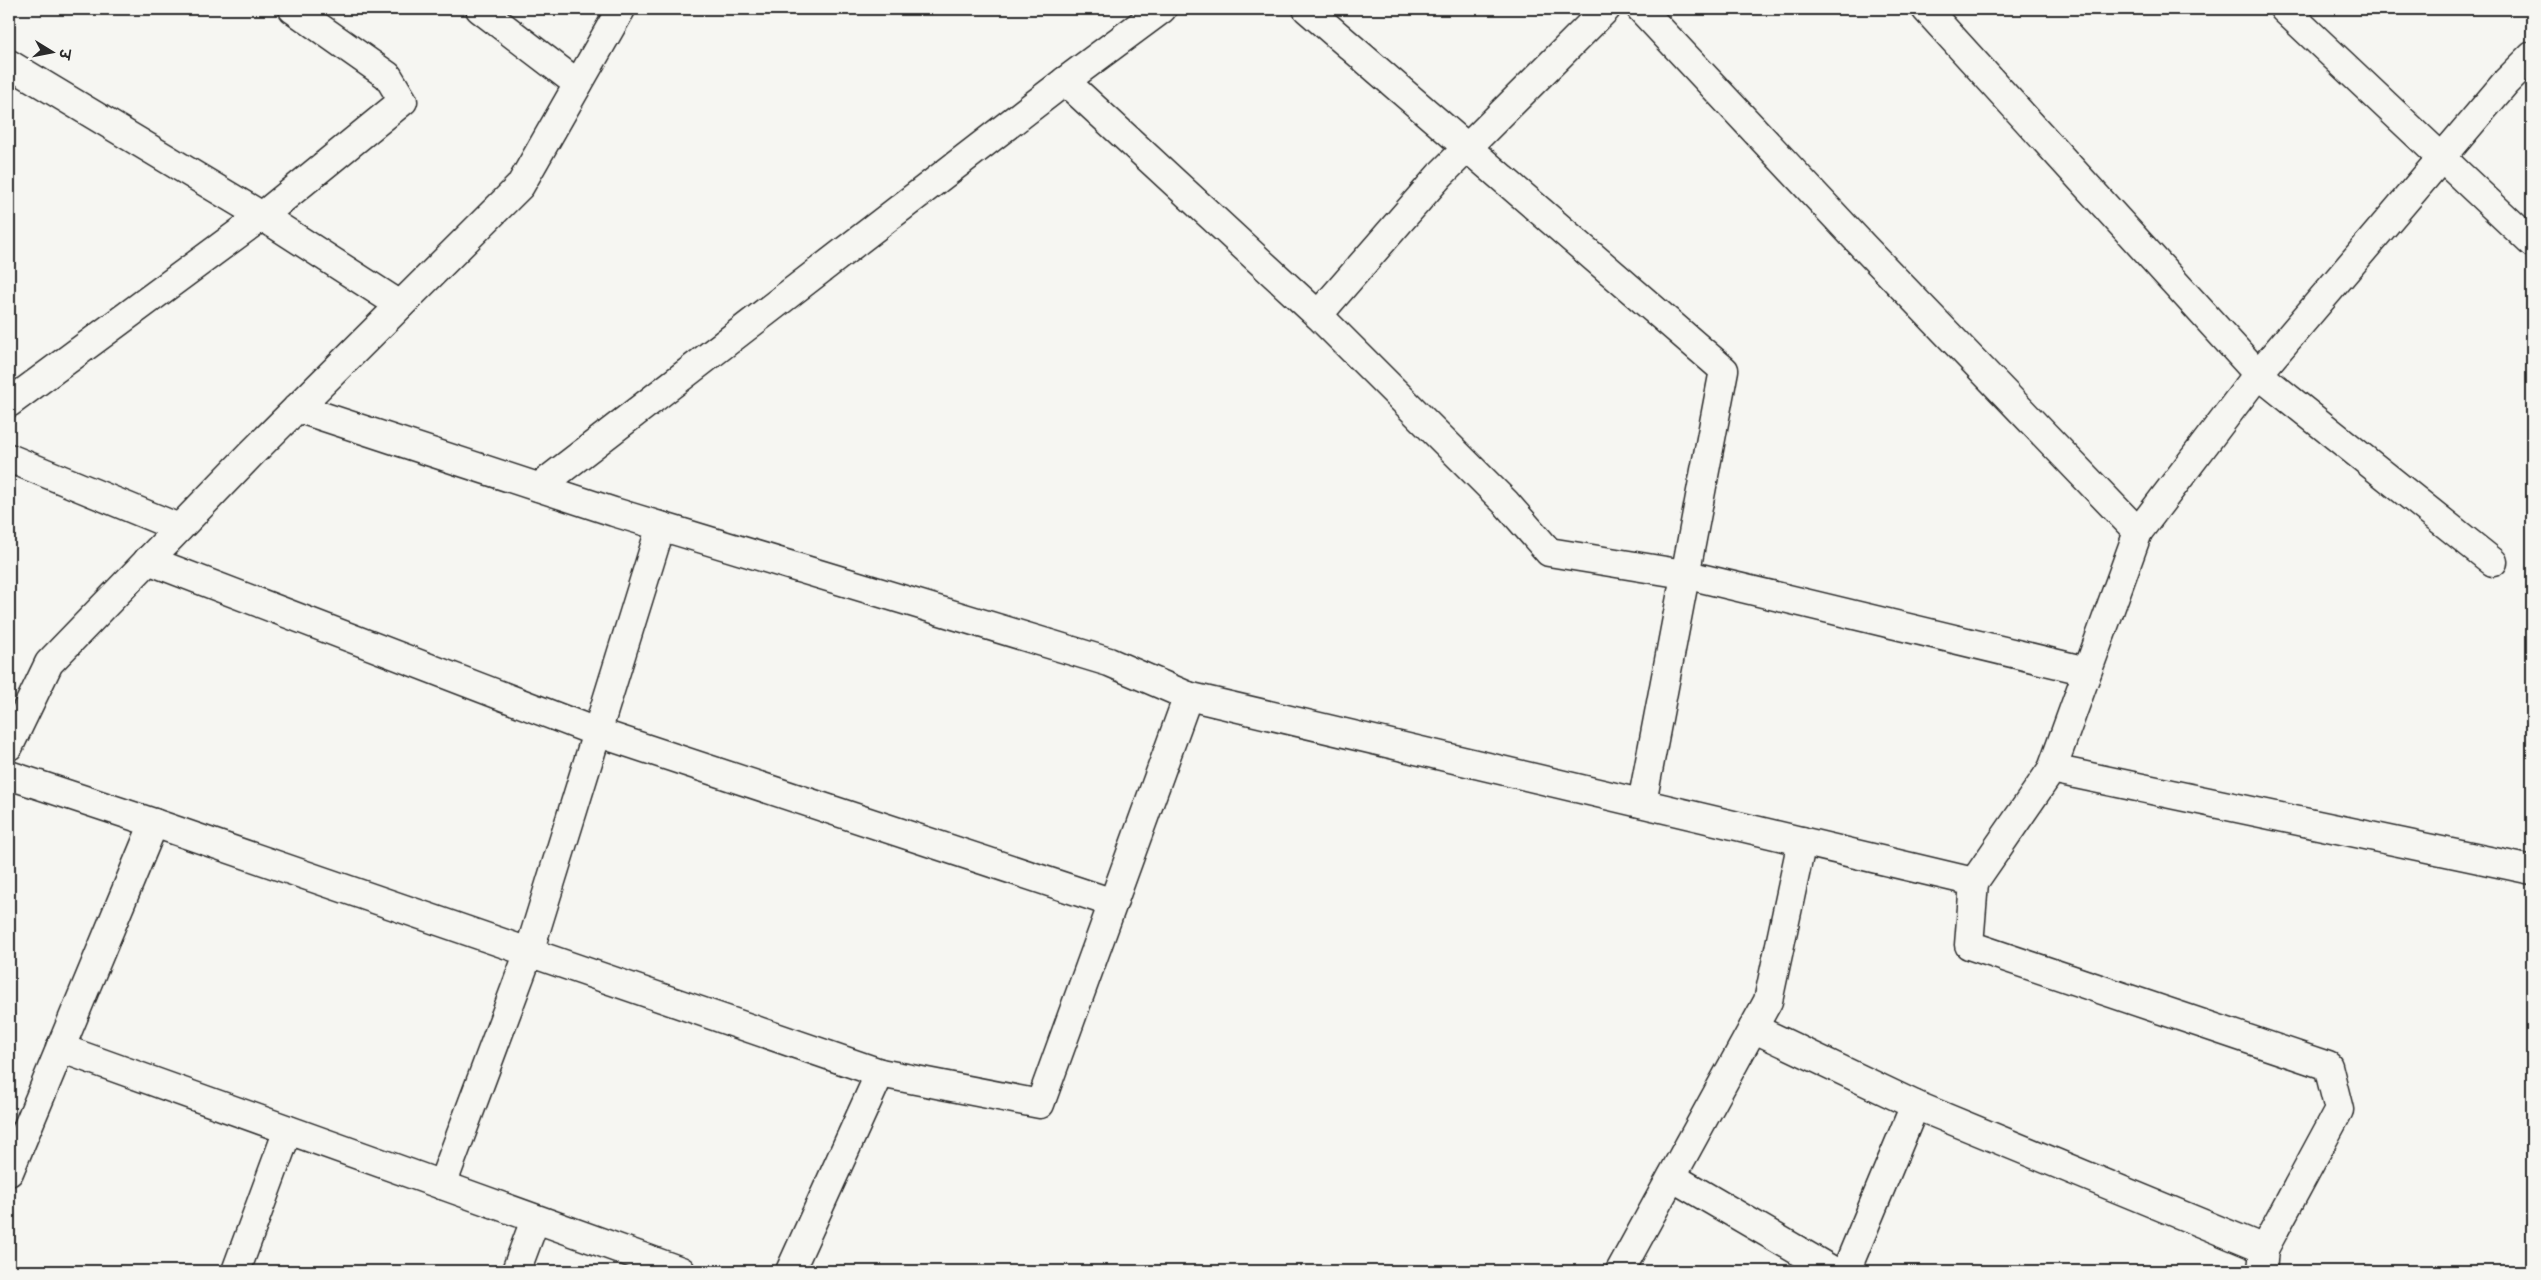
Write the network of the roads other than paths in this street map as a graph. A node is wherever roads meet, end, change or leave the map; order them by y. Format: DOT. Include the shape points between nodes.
graph roads {
  1 [pos="293,9"];
  2 [pos="480,9"];
  3 [pos="621,9"];
  4 [pos="1162,9"];
  5 [pos="1307,9"];
  6 [pos="1606,9"];
  7 [pos="1641,9"];
  8 [pos="1926,9"];
  9 [pos="2284,9"];
  10 [pos="2532,56"];
  11 [pos="9,64"];
  12 [pos="1065,81"];
  13 [pos="578,84"];
  14 [pos="1467,148"];
  15 [pos="2442,157"];
  16 [pos="262,216"];
  17 [pos="2532,243"];
  18 [pos="400,305"];
  19 [pos="1318,315"];
  20 [pos="2258,374"];
  21 [pos="9,403"];
  22 [pos="297,408"];
  23 [pos="9,458"];
  24 [pos="540,487"];
  25 [pos="661,526"];
  26 [pos="179,528"];
  27 [pos="2138,532"];
  28 [pos="148,560"];
  29 [pos="2493,562"];
  30 [pos="1684,574"];
  31 [pos="2087,671"];
  32 [pos="1188,696"];
  33 [pos="12,731"];
  34 [pos="596,732"];
  35 [pos="2052,769"];
  36 [pos="9,776"];
  37 [pos="1642,804"];
  38 [pos="154,823"];
  39 [pos="1802,841"];
  40 [pos="2532,870"];
  41 [pos="1974,882"];
  42 [pos="1113,903"];
  43 [pos="529,952"];
  44 [pos="1753,1028"];
  45 [pos="60,1048"];
  46 [pos="880,1072"];
  47 [pos="1915,1105"];
  48 [pos="288,1130"];
  49 [pos="9,1172"];
  50 [pos="1672,1177"];
  51 [pos="442,1185"];
  52 [pos="535,1220"];
  53 [pos="2263,1260"];
  54 [pos="236,1271"];
  55 [pos="516,1271"];
  56 [pos="681,1271"];
  57 [pos="790,1271"];
  58 [pos="1620,1271"];
  59 [pos="1832,1271"];
  60 [pos="1846,1271"];
  1 -- 16 [label="street" via="388,76 403,101"];
  2 -- 13 [label="street"];
  3 -- 13 [label="street"];
  4 -- 12 [label="street"];
  5 -- 14 [label="street"];
  6 -- 14 [label="street"];
  7 -- 27 [label="street"];
  8 -- 20 [label="street"];
  9 -- 15 [label="street"];
  10 -- 15 [label="street"];
  11 -- 16 [label="street"];
  12 -- 19 [label="street"];
  12 -- 24 [label="street"];
  13 -- 18 [label="street" via="520,186"];
  14 -- 19 [label="street"];
  14 -- 30 [label="street" via="1724,370"];
  15 -- 17 [label="street"];
  15 -- 20 [label="street"];
  16 -- 18 [label="street"];
  16 -- 21 [label="street"];
  18 -- 22 [label="street"];
  19 -- 30 [label="street" via="1506,503 1549,552"];
  20 -- 27 [label="street"];
  20 -- 29 [label="street"];
  22 -- 24 [label="street"];
  22 -- 26 [label="street"];
  23 -- 26 [label="street"];
  24 -- 25 [label="street"];
  25 -- 32 [label="street" via="1109,662"];
  25 -- 34 [label="street"];
  26 -- 28 [label="street"];
  27 -- 31 [label="street"];
  28 -- 33 [label="street" via="48,663"];
  28 -- 34 [label="street"];
  30 -- 31 [label="street"];
  30 -- 37 [label="street"];
  31 -- 35 [label="street"];
  32 -- 37 [label="street"];
  32 -- 42 [label="street"];
  34 -- 42 [label="street"];
  34 -- 43 [label="street"];
  35 -- 40 [label="street"];
  35 -- 41 [label="street"];
  36 -- 38 [label="street"];
  37 -- 39 [label="street"];
  38 -- 43 [label="street"];
  38 -- 45 [label="street"];
  39 -- 41 [label="street"];
  39 -- 44 [label="street" via="1768,1000"];
  41 -- 53 [label="street" via="1969,945 2328,1066 2339,1110"];
  42 -- 46 [label="street" via="1040,1104"];
  43 -- 46 [label="street"];
  43 -- 51 [label="street"];
  44 -- 47 [label="street"];
  44 -- 50 [label="street"];
  45 -- 48 [label="street"];
  45 -- 49 [label="street"];
  46 -- 57 [label="street"];
  47 -- 53 [label="street"];
  47 -- 60 [label="street"];
  48 -- 51 [label="street"];
  48 -- 54 [label="street"];
  50 -- 58 [label="street"];
  50 -- 59 [label="street"];
  51 -- 52 [label="street"];
  52 -- 55 [label="street"];
  52 -- 56 [label="street"];
}
